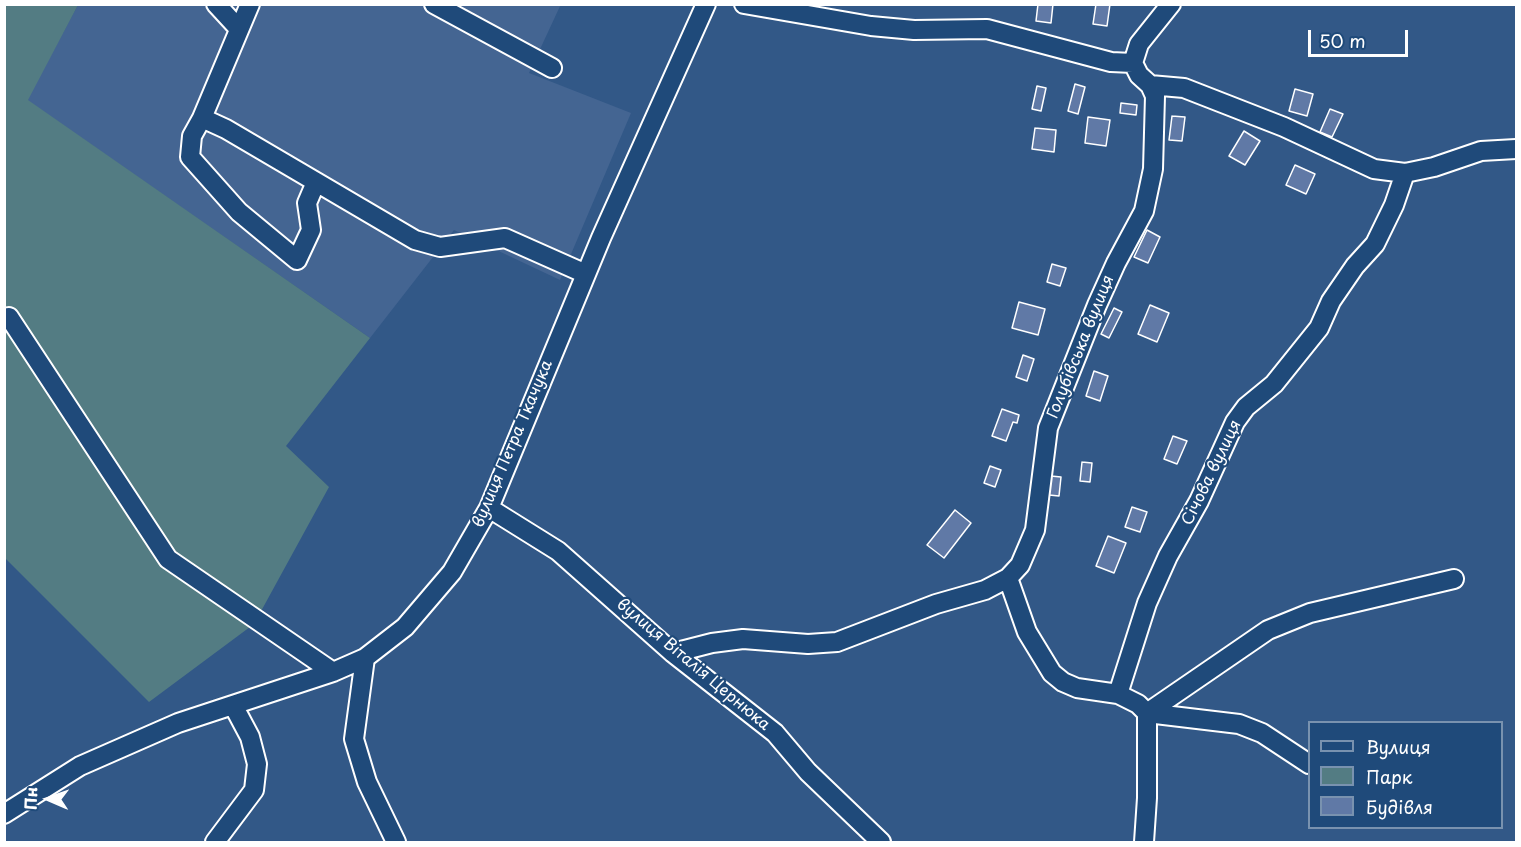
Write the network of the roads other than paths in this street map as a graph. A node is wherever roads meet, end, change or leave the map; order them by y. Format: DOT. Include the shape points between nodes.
graph roads {
  1 [pos="216,4"];
  2 [pos="250,4"];
  3 [pos="434,4"];
  4 [pos="706,4"];
  5 [pos="744,4"];
  6 [pos="1171,4"];
  7 [pos="239,29"];
  8 [pos="1133,63"];
  9 [pos="552,68"];
  10 [pos="1150,85"];
  11 [pos="202,118"];
  12 [pos="1516,149"];
  13 [pos="1405,173"];
  14 [pos="316,182"];
  15 [pos="586,274"];
  16 [pos="9,317"];
  17 [pos="489,508"];
  18 [pos="1008,578"];
  19 [pos="1454,579"];
  20 [pos="673,653"];
  21 [pos="365,658"];
  22 [pos="333,672"];
  23 [pos="1118,694"];
  24 [pos="233,705"];
  25 [pos="1147,713"];
  26 [pos="1308,763"];
  27 [pos="4,814"];
  28 [pos="215,843"];
  29 [pos="396,843"];
  30 [pos="881,843"];
  31 [pos="1144,843"];
  1 -- 7 [label="street"];
  2 -- 7 [label="street"];
  3 -- 9 [label="street"];
  4 -- 15 [label="street, вулиця Петра Ткачука"];
  5 -- 8 [label="street" via="871,26 987,29 1111,62"];
  6 -- 8 [label="street" via="1139,44"];
  7 -- 11 [label="street"];
  8 -- 10 [label="street, Голубівська вулиця"];
  10 -- 13 [label="street" via="1184,88 1284,127 1374,169"];
  10 -- 18 [label="street, Голубівська вулиця" via="1156,118 1153,169 1144,211 1106,284 1048,428 1035,530 1020,565"];
  11 -- 14 [label="street"];
  11 -- 14 [label="street" via="192,136 190,157 239,212 297,260 311,230 307,203"];
  12 -- 13 [label="street" via="1481,151"];
  13 -- 23 [label="street, Січова вулиця" via="1375,244 1331,301 1319,328 1274,384 1246,407 1235,422 1147,603"];
  14 -- 15 [label="street" via="415,240 440,248 505,238"];
  15 -- 17 [label="street, вулиця Петра Ткачука"];
  16 -- 22 [label="street" via="168,559"];
  17 -- 20 [label="street, вулиця Віталія Цернюка" via="558,551"];
  17 -- 21 [label="street, вулиця Петра Ткачука" via="452,572 405,627"];
  18 -- 20 [label="street, Голубівська вулиця" via="985,590 936,604 837,642 808,645 743,639"];
  18 -- 23 [label="street" via="1027,632 1052,673 1077,688"];
  19 -- 25 [label="street" via="1310,613 1268,630"];
  20 -- 30 [label="street, вулиця Віталія Цернюка" via="775,733 808,772"];
  21 -- 22 [label="street, вулиця Петра Ткачука"];
  21 -- 29 [label="street" via="354,739 367,782"];
  22 -- 24 [label="street, вулиця Петра Ткачука"];
  23 -- 25 [label="street"];
  24 -- 27 [label="street, вулиця Петра Ткачука" via="178,723 80,766"];
  24 -- 28 [label="street" via="250,737 257,764 254,790"];
  25 -- 26 [label="street" via="1239,724 1262,733"];
  25 -- 31 [label="street"];
}
